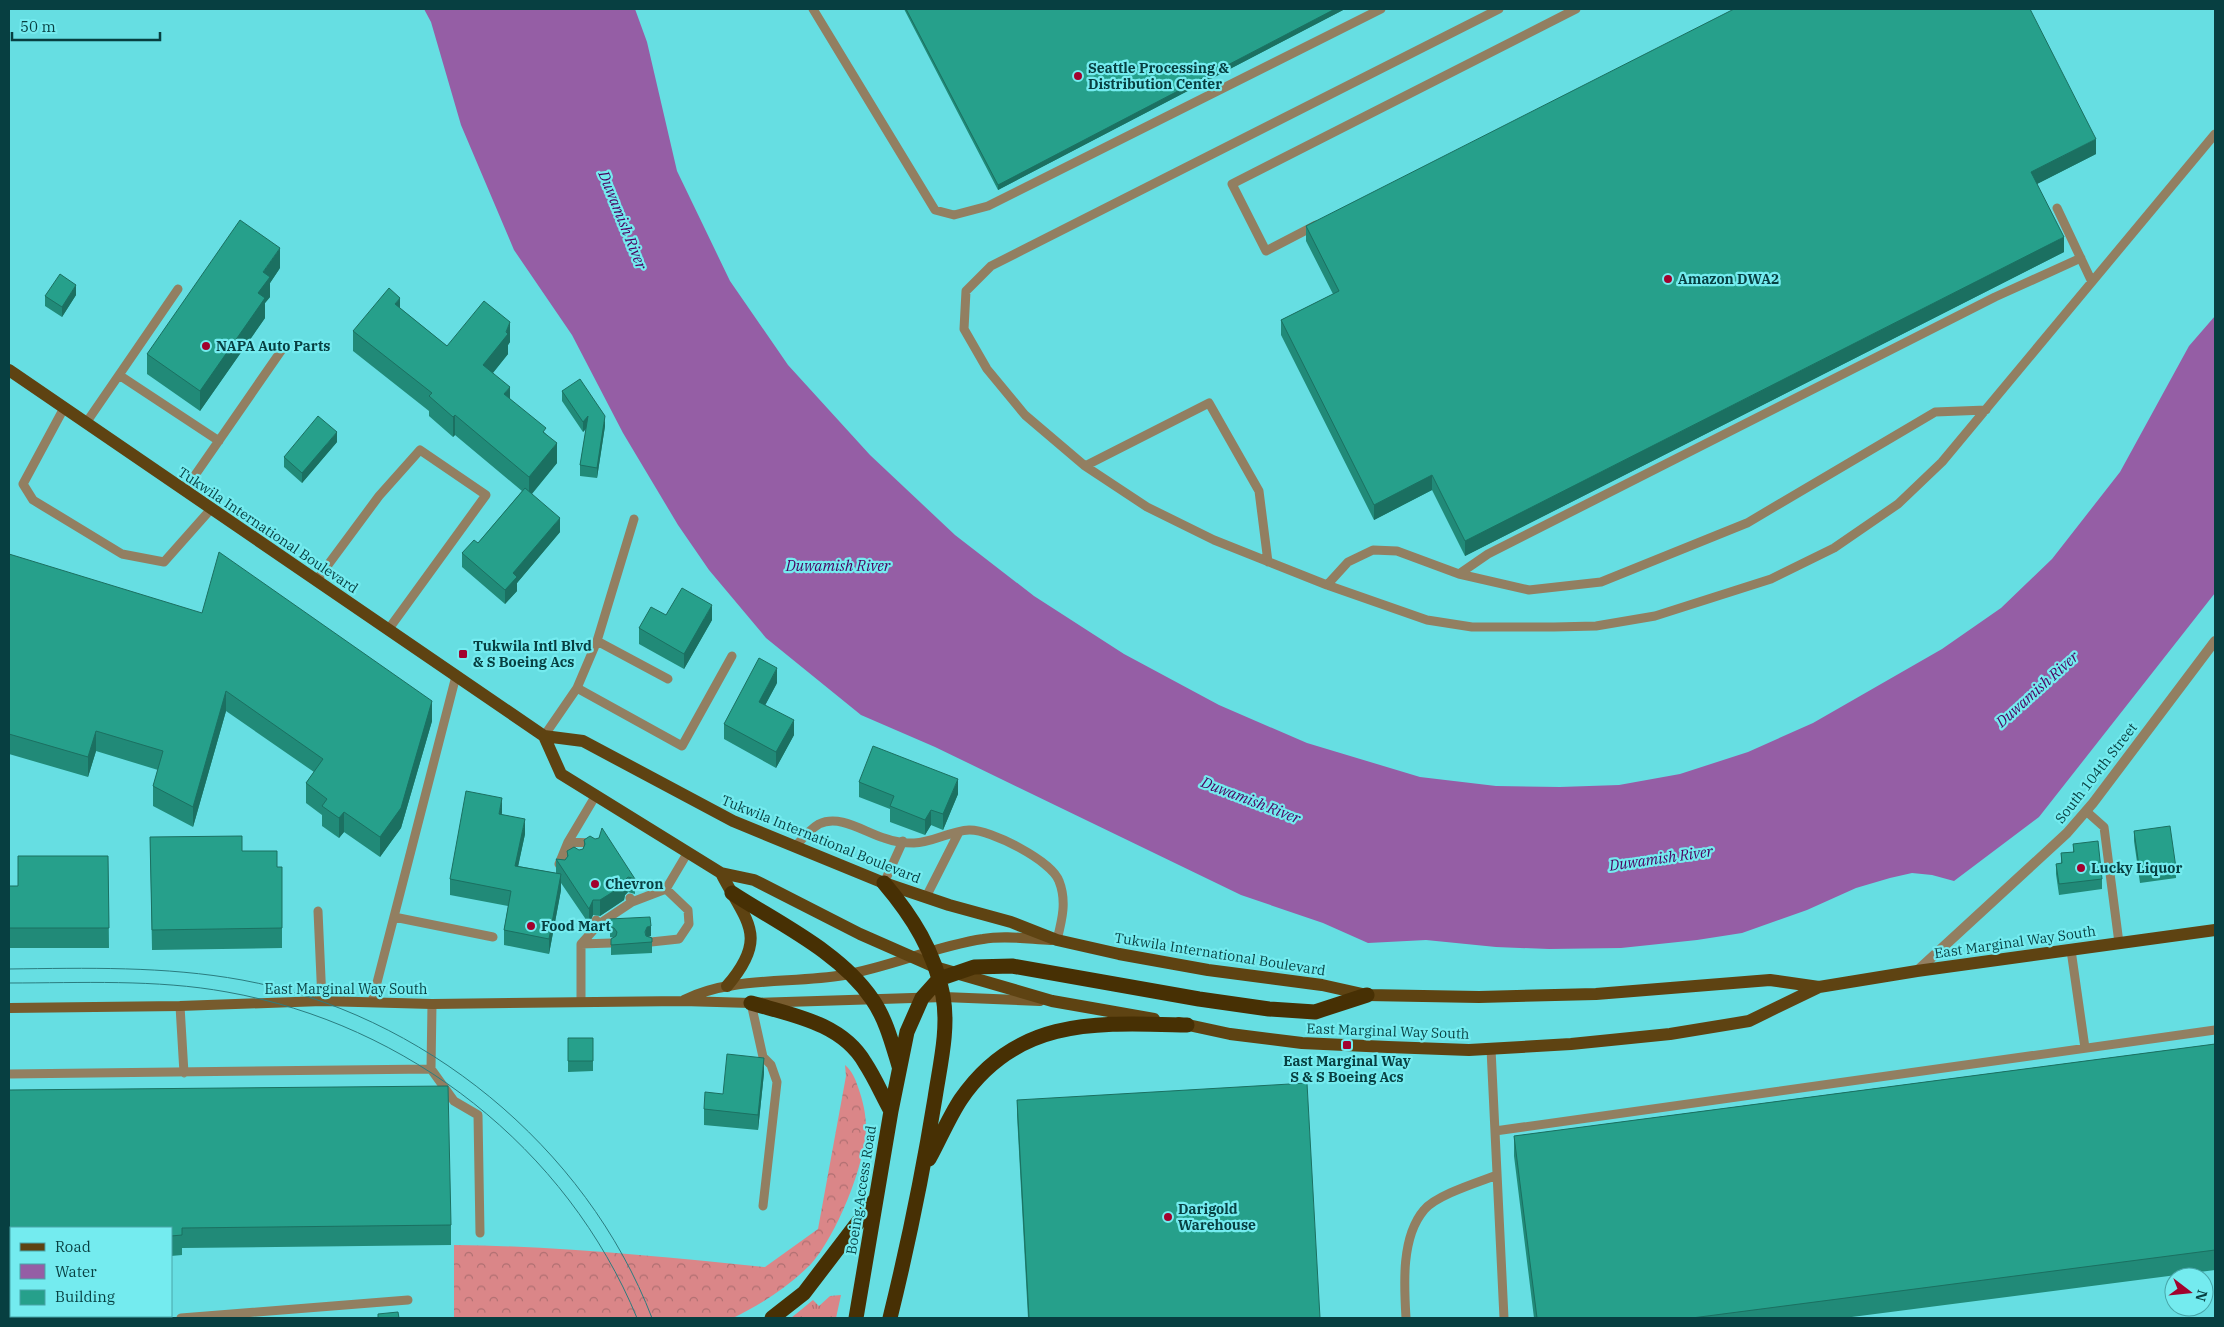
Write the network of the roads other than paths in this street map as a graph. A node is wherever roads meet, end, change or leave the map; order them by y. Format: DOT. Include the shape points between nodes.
graph roads {
  1 [pos="813,9"];
  2 [pos="1381,9"];
  3 [pos="1499,9"];
  4 [pos="1576,9"];
  5 [pos="2215,134"];
  6 [pos="2057,208"];
  7 [pos="1327,220"];
  8 [pos="2081,258"];
  9 [pos="2092,282"];
  10 [pos="178,289"];
  11 [pos="281,351"];
  12 [pos="9,370"];
  13 [pos="119,375"];
  14 [pos="64,408"];
  15 [pos="1986,410"];
  16 [pos="86,423"];
  17 [pos="219,440"];
  18 [pos="1085,466"];
  19 [pos="184,491"];
  20 [pos="211,509"];
  21 [pos="634,518"];
  22 [pos="1268,562"];
  23 [pos="1459,574"];
  24 [pos="316,581"];
  25 [pos="1327,585"];
  26 [pos="388,630"];
  27 [pos="598,641"];
  28 [pos="2215,641"];
  29 [pos="732,656"];
  30 [pos="456,676"];
  31 [pos="668,679"];
  32 [pos="577,688"];
  33 [pos="544,736"];
  34 [pos="596,795"];
  35 [pos="2086,811"];
  36 [pos="959,832"];
  37 [pos="903,841"];
  38 [pos="568,842"];
  39 [pos="794,847"];
  40 [pos="595,848"];
  41 [pos="688,852"];
  42 [pos="579,859"];
  43 [pos="562,870"];
  44 [pos="721,873"];
  45 [pos="884,883"];
  46 [pos="666,889"];
  47 [pos="732,893"];
  48 [pos="926,898"];
  49 [pos="318,911"];
  50 [pos="394,917"];
  51 [pos="2215,930"];
  52 [pos="493,936"];
  53 [pos="1057,940"];
  54 [pos="651,942"];
  55 [pos="611,943"];
  56 [pos="2119,943"];
  57 [pos="581,944"];
  58 [pos="2071,950"];
  59 [pos="930,951"];
  60 [pos="909,957"];
  61 [pos="1917,971"];
  62 [pos="955,972"];
  63 [pos="937,973"];
  64 [pos="852,974"];
  65 [pos="726,986"];
  66 [pos="1819,987"];
  67 [pos="1367,995"];
  68 [pos="944,997"];
  69 [pos="922,998"];
  70 [pos="872,999"];
  71 [pos="322,1001"];
  72 [pos="683,1001"];
  73 [pos="372,1002"];
  74 [pos="581,1002"];
  75 [pos="1052,1002"];
  76 [pos="751,1003"];
  77 [pos="432,1004"];
  78 [pos="180,1006"];
  79 [pos="9,1008"];
  80 [pos="1187,1025"];
  81 [pos="2215,1030"];
  82 [pos="2085,1048"];
  83 [pos="1491,1049"];
  84 [pos="899,1068"];
  85 [pos="430,1069"];
  86 [pos="184,1072"];
  87 [pos="9,1074"];
  88 [pos="890,1111"];
  89 [pos="1495,1131"];
  90 [pos="923,1171"];
  91 [pos="1497,1175"];
  92 [pos="877,1197"];
  93 [pos="763,1206"];
  94 [pos="480,1233"];
  95 [pos="408,1300"];
  96 [pos="181,1318"];
  97 [pos="772,1318"];
  98 [pos="856,1318"];
  99 [pos="890,1318"];
  100 [pos="1406,1318"];
  101 [pos="1504,1318"];
  1 -- 2 [label="lane" via="935,210 954,215 988,206"];
  3 -- 18 [label="lane" via="991,266 966,291 964,329 987,369 1025,415"];
  4 -- 7 [label="lane" via="1232,184 1266,251"];
  5 -- 9 [label="lane"];
  6 -- 8 [label="lane"];
  8 -- 9 [label="lane"];
  8 -- 23 [label="lane" via="1987,302 1488,554"];
  9 -- 15 [label="lane"];
  10 -- 13 [label="lane"];
  11 -- 17 [label="lane"];
  12 -- 14 [label="main road, Tukwila International Boulevard"];
  13 -- 16 [label="lane"];
  13 -- 17 [label="lane"];
  14 -- 16 [label="main road, Tukwila International Boulevard"];
  14 -- 20 [label="lane" via="23,484 33,500 122,554 164,562"];
  15 -- 23 [label="lane" via="1935,412 1747,523 1601,582 1528,590"];
  15 -- 25 [label="lane" via="1942,462 1898,504 1834,548 1771,579 1654,616 1596,626 1472,627 1427,620"];
  16 -- 19 [label="main road, Tukwila International Boulevard"];
  17 -- 19 [label="lane"];
  18 -- 22 [label="lane" via="1148,507"];
  18 -- 22 [label="lane" via="1209,403 1259,491"];
  19 -- 20 [label="main road, Tukwila International Boulevard"];
  20 -- 24 [label="main road, Tukwila International Boulevard"];
  21 -- 27 [label="lane"];
  22 -- 25 [label="lane"];
  23 -- 25 [label="lane" via="1397,551 1373,550 1348,562"];
  24 -- 26 [label="main road, Tukwila International Boulevard"];
  24 -- 26 [label="lane" via="378,496 420,450 486,495"];
  26 -- 30 [label="main road, Tukwila International Boulevard"];
  27 -- 31 [label="lane"];
  27 -- 32 [label="lane"];
  28 -- 35 [label="street, South 104th Street"];
  29 -- 32 [label="lane" via="682,746"];
  30 -- 33 [label="main road, Tukwila International Boulevard"];
  30 -- 50 [label="lane"];
  32 -- 33 [label="lane"];
  33 -- 34 [label="main road" via="561,774"];
  33 -- 39 [label="main road, Tukwila International Boulevard" via="583,741 733,821"];
  34 -- 38 [label="lane"];
  34 -- 41 [label="main road"];
  35 -- 56 [label="lane" via="2104,828"];
  35 -- 61 [label="street, South 104th Street" via="2067,833"];
  36 -- 37 [label="lane" via="914,843"];
  36 -- 48 [label="lane"];
  36 -- 53 [label="lane" via="970,830 999,838 1047,866 1059,879 1064,903"];
  37 -- 39 [label="lane" via="886,839 839,821 828,821 818,825"];
  37 -- 45 [label="lane"];
  38 -- 40 [label="lane" via="592,843"];
  38 -- 42 [label="lane"];
  38 -- 43 [label="lane" via="559,864"];
  39 -- 45 [label="main road, Tukwila International Boulevard"];
  41 -- 44 [label="main road"];
  41 -- 46 [label="lane"];
  44 -- 47 [label="main road"];
  44 -- 60 [label="main road" via="754,880"];
  45 -- 48 [label="main road, Tukwila International Boulevard"];
  45 -- 59 [label="highway" via="919,929"];
  46 -- 54 [label="lane" via="688,910 689,924 678,939"];
  46 -- 57 [label="lane" via="631,900 597,922"];
  47 -- 64 [label="highway" via="831,956"];
  47 -- 65 [label="main road" via="749,922 752,941 744,964"];
  48 -- 53 [label="main road, Tukwila International Boulevard" via="1011,922"];
  49 -- 71 [label="lane"];
  50 -- 52 [label="lane"];
  50 -- 73 [label="lane"];
  51 -- 56 [label="main road, East Marginal Way South"];
  53 -- 59 [label="street" via="986,938"];
  53 -- 67 [label="main road, Tukwila International Boulevard" via="1208,970 1322,985"];
  55 -- 57 [label="lane"];
  56 -- 58 [label="main road, East Marginal Way South"];
  57 -- 74 [label="lane"];
  58 -- 61 [label="main road, East Marginal Way South"];
  58 -- 82 [label="lane"];
  59 -- 60 [label="street"];
  59 -- 63 [label="highway"];
  60 -- 63 [label="main road"];
  60 -- 64 [label="street"];
  61 -- 66 [label="main road, East Marginal Way South"];
  62 -- 63 [label="highway"];
  62 -- 67 [label="highway" via="998,965 1022,967 1199,999 1315,1012"];
  62 -- 75 [label="main road, East Marginal Way South"];
  63 -- 68 [label="highway"];
  63 -- 69 [label="highway, Boeing Access Road"];
  64 -- 65 [label="street"];
  64 -- 70 [label="highway"];
  65 -- 72 [label="street" via="702,991"];
  66 -- 67 [label="main road, East Marginal Way South" via="1770,980 1596,994"];
  66 -- 83 [label="main road, East Marginal Way South" via="1749,1021 1644,1037"];
  68 -- 69 [label="street, East Marginal Way South"];
  68 -- 75 [label="street, East Marginal Way South"];
  68 -- 90 [label="highway" via="944,1041"];
  69 -- 70 [label="street, East Marginal Way South"];
  69 -- 84 [label="highway, Boeing Access Road" via="907,1032"];
  70 -- 76 [label="street, East Marginal Way South"];
  70 -- 84 [label="highway" via="889,1032"];
  71 -- 73 [label="street, East Marginal Way South"];
  71 -- 78 [label="street, East Marginal Way South"];
  72 -- 74 [label="street, East Marginal Way South"];
  72 -- 76 [label="street, East Marginal Way South"];
  73 -- 77 [label="street, East Marginal Way South"];
  74 -- 77 [label="street, East Marginal Way South"];
  75 -- 80 [label="main road, East Marginal Way South"];
  76 -- 88 [label="highway" via="818,1023 846,1040 865,1062"];
  76 -- 93 [label="lane" via="763,1057 771,1065 777,1082"];
  77 -- 85 [label="lane"];
  78 -- 79 [label="street, East Marginal Way South"];
  78 -- 86 [label="lane"];
  80 -- 83 [label="main road, East Marginal Way South" via="1302,1043"];
  80 -- 90 [label="highway" via="1102,1023 1061,1029 1018,1046 980,1076 961,1099"];
  81 -- 82 [label="lane"];
  82 -- 89 [label="lane"];
  83 -- 89 [label="lane"];
  84 -- 88 [label="highway, Boeing Access Road"];
  85 -- 86 [label="lane"];
  85 -- 94 [label="lane" via="454,1100 478,1115"];
  86 -- 87 [label="lane"];
  88 -- 92 [label="highway, Boeing Access Road"];
  89 -- 91 [label="lane"];
  90 -- 99 [label="highway"];
  91 -- 100 [label="lane" via="1424,1209 1412,1230 1403,1275"];
  91 -- 101 [label="lane"];
  92 -- 97 [label="highway" via="804,1294"];
  92 -- 98 [label="highway, Boeing Access Road"];
  95 -- 96 [label="lane"];
}
